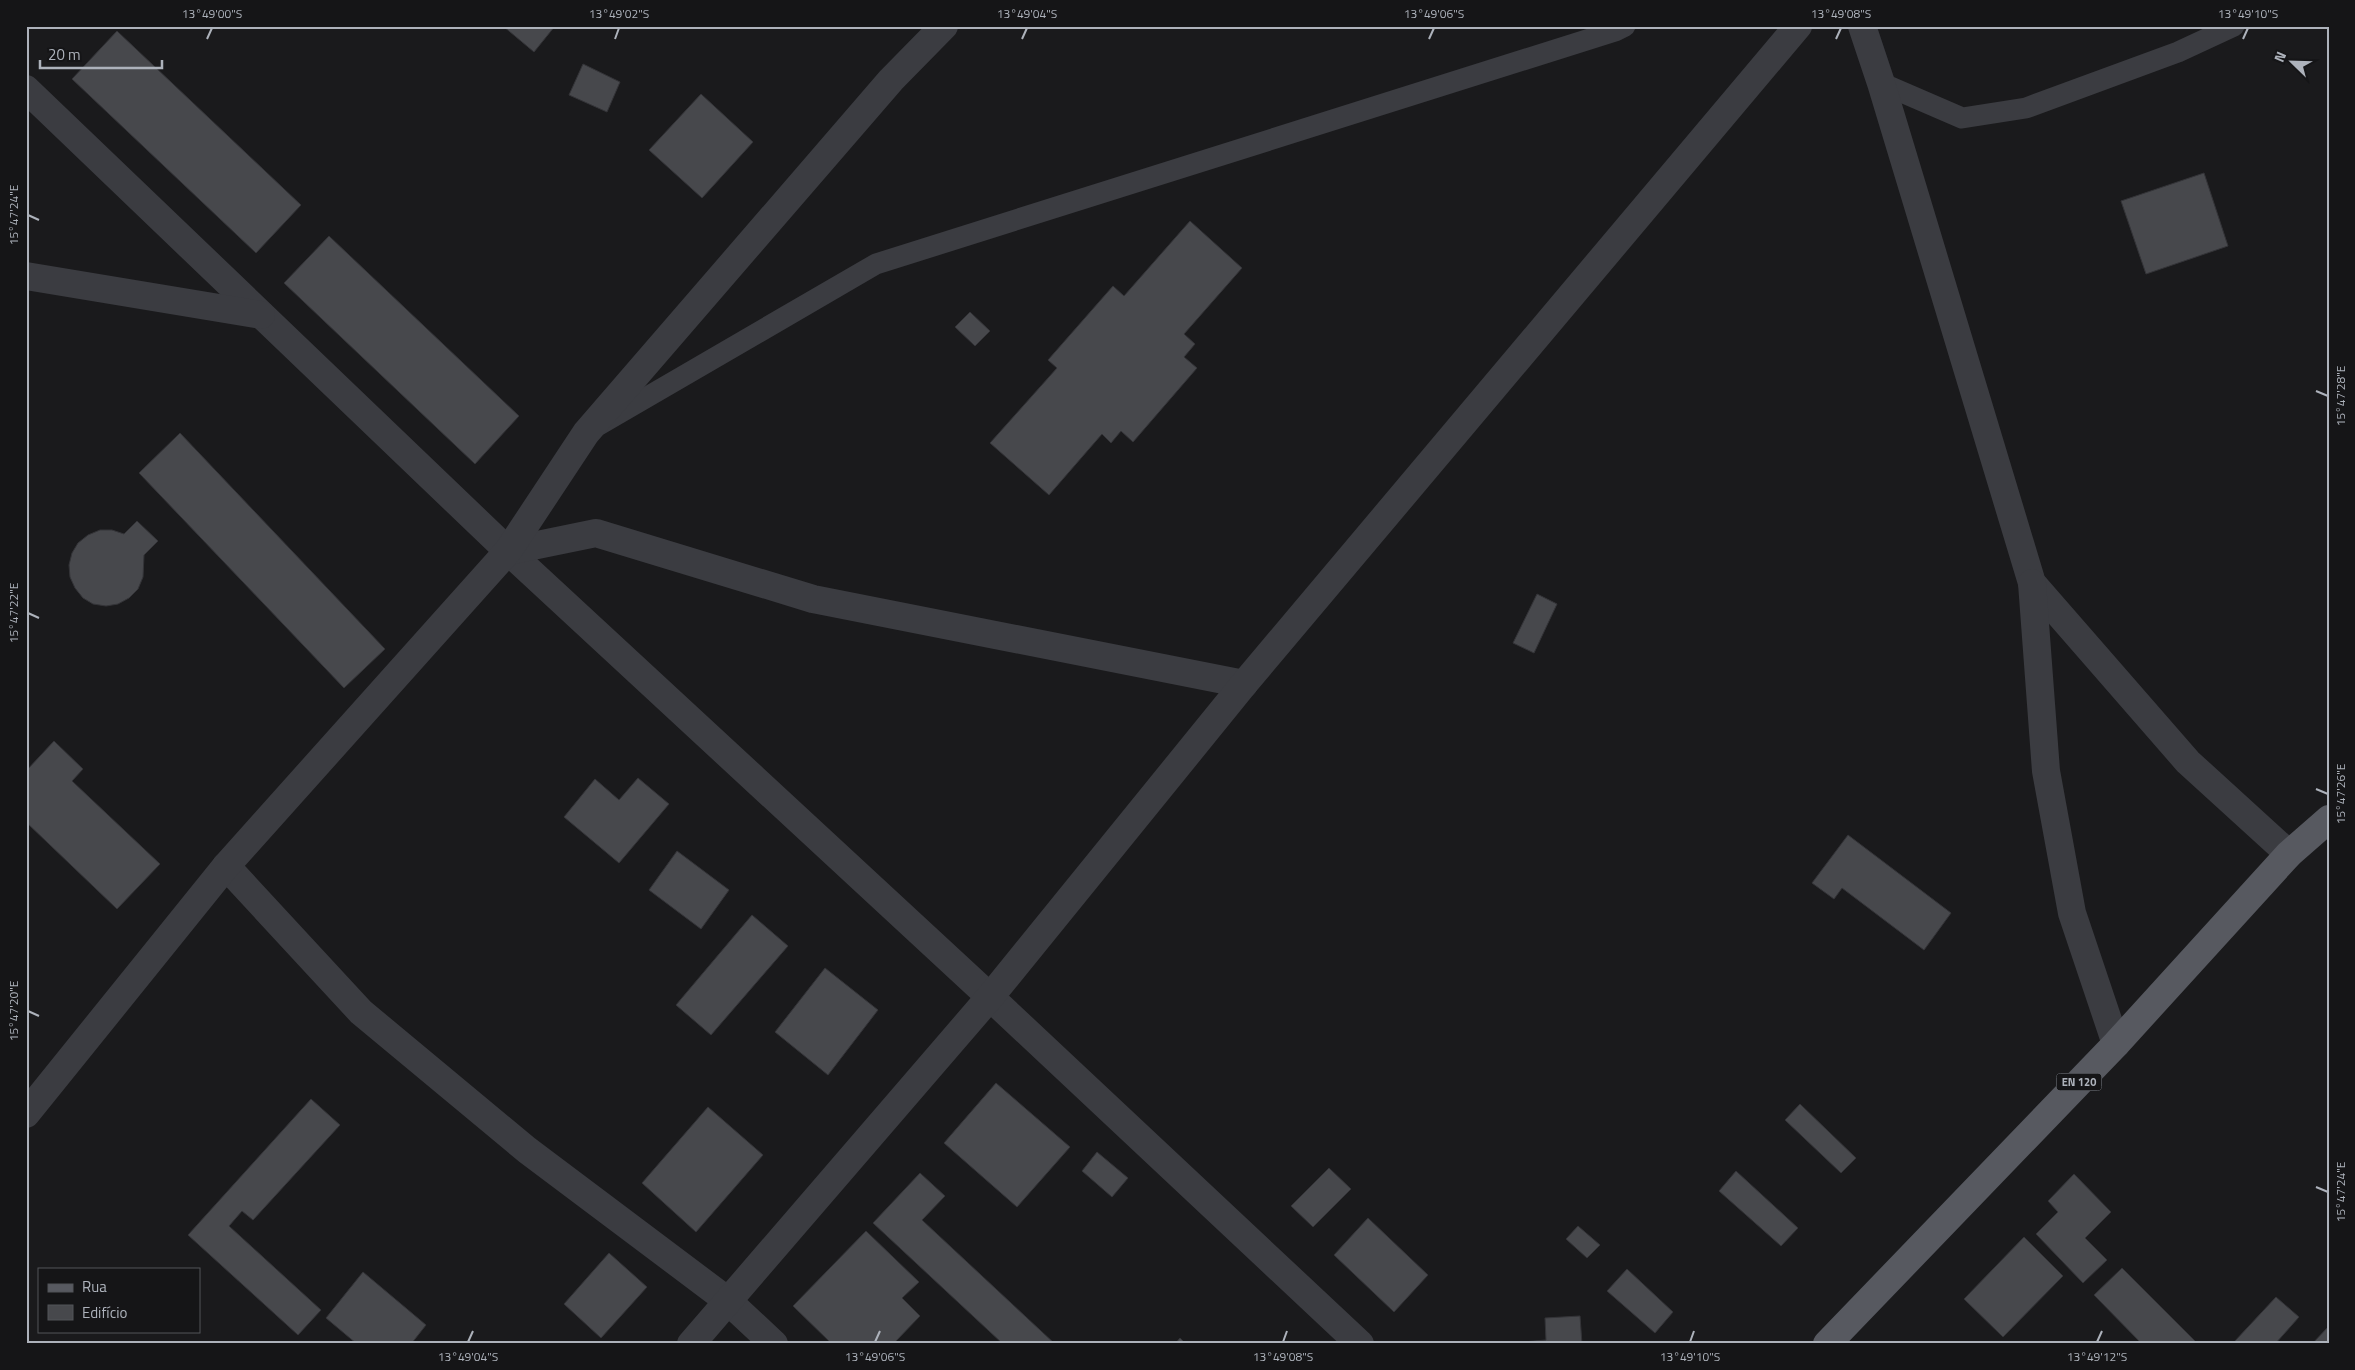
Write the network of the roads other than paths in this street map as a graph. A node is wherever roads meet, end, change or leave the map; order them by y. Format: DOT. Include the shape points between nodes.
graph roads {
  1 [pos="944,26"];
  2 [pos="1625,26"];
  3 [pos="1798,26"];
  4 [pos="1862,26"];
  5 [pos="2234,26"];
  6 [pos="1881,83"];
  7 [pos="26,89"];
  8 [pos="26,276"];
  9 [pos="261,315"];
  10 [pos="586,433"];
  11 [pos="508,551"];
  12 [pos="2032,583"];
  13 [pos="1244,684"];
  14 [pos="2329,819"];
  15 [pos="2289,854"];
  16 [pos="226,866"];
  17 [pos="990,997"];
  18 [pos="2116,1044"];
  19 [pos="26,1114"];
  20 [pos="728,1301"];
  21 [pos="691,1344"];
  22 [pos="774,1344"];
  23 [pos="1360,1344"];
  24 [pos="1827,1344"];
  1 -- 10 [label="street" via="891,80"];
  2 -- 10 [label="lane" via="876,264"];
  3 -- 13 [label="street"];
  4 -- 6 [label="street"];
  5 -- 6 [label="lane" via="2178,52 2017,109 1962,118"];
  6 -- 12 [label="street"];
  7 -- 9 [label="street"];
  8 -- 9 [label="street"];
  9 -- 11 [label="street"];
  10 -- 11 [label="street"];
  11 -- 13 [label="street" via="596,533 813,599"];
  11 -- 16 [label="street"];
  11 -- 17 [label="street"];
  12 -- 15 [label="street" via="2188,762"];
  12 -- 18 [label="street" via="2046,770 2072,913"];
  13 -- 17 [label="street"];
  14 -- 15 [label="main road, EN 120"];
  15 -- 18 [label="main road, EN 120"];
  16 -- 19 [label="street"];
  16 -- 20 [label="street" via="361,1012 527,1150"];
  17 -- 20 [label="street"];
  17 -- 23 [label="street"];
  18 -- 24 [label="main road, EN 120"];
  20 -- 21 [label="street"];
  20 -- 22 [label="street"];
}
